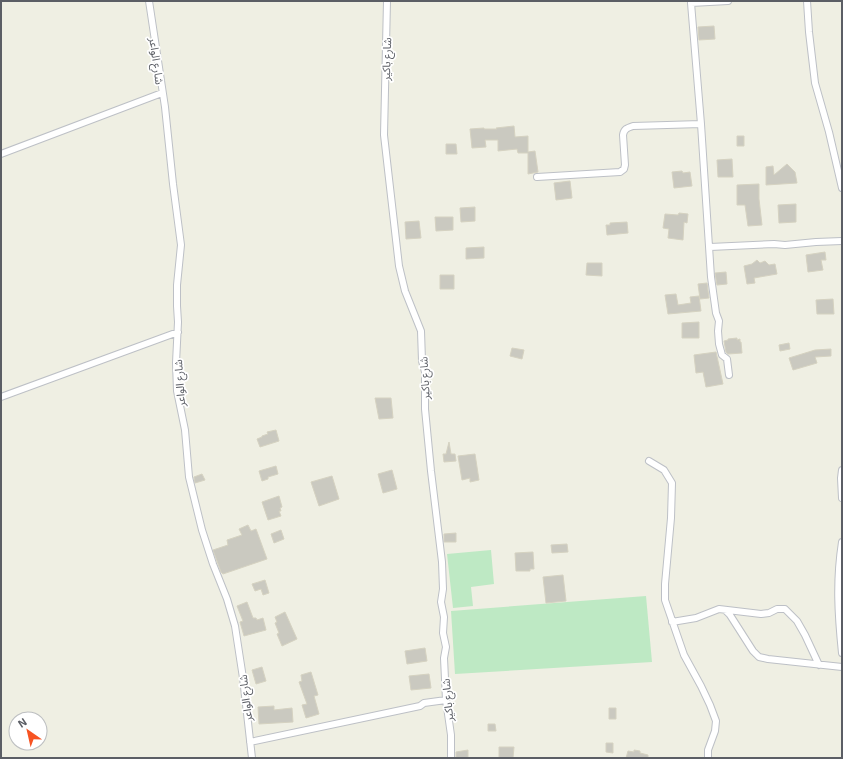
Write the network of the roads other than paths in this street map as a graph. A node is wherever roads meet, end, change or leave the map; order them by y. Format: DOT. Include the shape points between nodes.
graph roads {
  1 [pos="149,1"];
  2 [pos="387,1"];
  3 [pos="728,1"];
  4 [pos="807,1"];
  5 [pos="691,2"];
  6 [pos="162,93"];
  7 [pos="701,124"];
  8 [pos="1,154"];
  9 [pos="537,177"];
  10 [pos="842,188"];
  11 [pos="842,242"];
  12 [pos="710,247"];
  13 [pos="178,332"];
  14 [pos="729,375"];
  15 [pos="1,397"];
  16 [pos="649,461"];
  17 [pos="842,470"];
  18 [pos="842,498"];
  19 [pos="842,542"];
  20 [pos="724,610"];
  21 [pos="672,622"];
  22 [pos="842,653"];
  23 [pos="819,664"];
  24 [pos="842,667"];
  25 [pos="445,700"];
  26 [pos="250,742"];
  27 [pos="252,758"];
  28 [pos="451,758"];
  29 [pos="708,758"];
  1 -- 6 [label="street, شارع الواعر"];
  2 -- 25 [label="street, شارع باكير" via="384,135 399,266 405,291 421,331 425,409 442,562 441,602 446,647"];
  3 -- 5 [label="street"];
  4 -- 10 [label="street" via="815,83"];
  5 -- 7 [label="street"];
  6 -- 8 [label="street"];
  6 -- 13 [label="street, شارع الواعر" via="181,245 177,285"];
  7 -- 9 [label="street" via="627,128 623,135 625,165 620,172"];
  7 -- 12 [label="street"];
  11 -- 12 [label="street"];
  12 -- 14 [label="street" via="716,313 719,321 719,344 722,355 727,359"];
  13 -- 15 [label="street"];
  13 -- 26 [label="street, شارع الواعر" via="177,391 185,430 189,477 205,541 235,626"];
  16 -- 21 [label="street" via="664,470 672,484 664,593"];
  17 -- 18 [label="street"];
  19 -- 22 [label="street" via="837,587"];
  20 -- 21 [label="street"];
  20 -- 23 [label="street" via="759,656"];
  20 -- 23 [label="street" via="761,614 777,609 785,610 797,621"];
  21 -- 29 [label="street" via="684,655 702,686 716,721"];
  23 -- 24 [label="street"];
  25 -- 26 [label="street"];
  25 -- 28 [label="street, شارع باكير" via="451,735"];
  26 -- 27 [label="street, شارع الواعر"];
}
